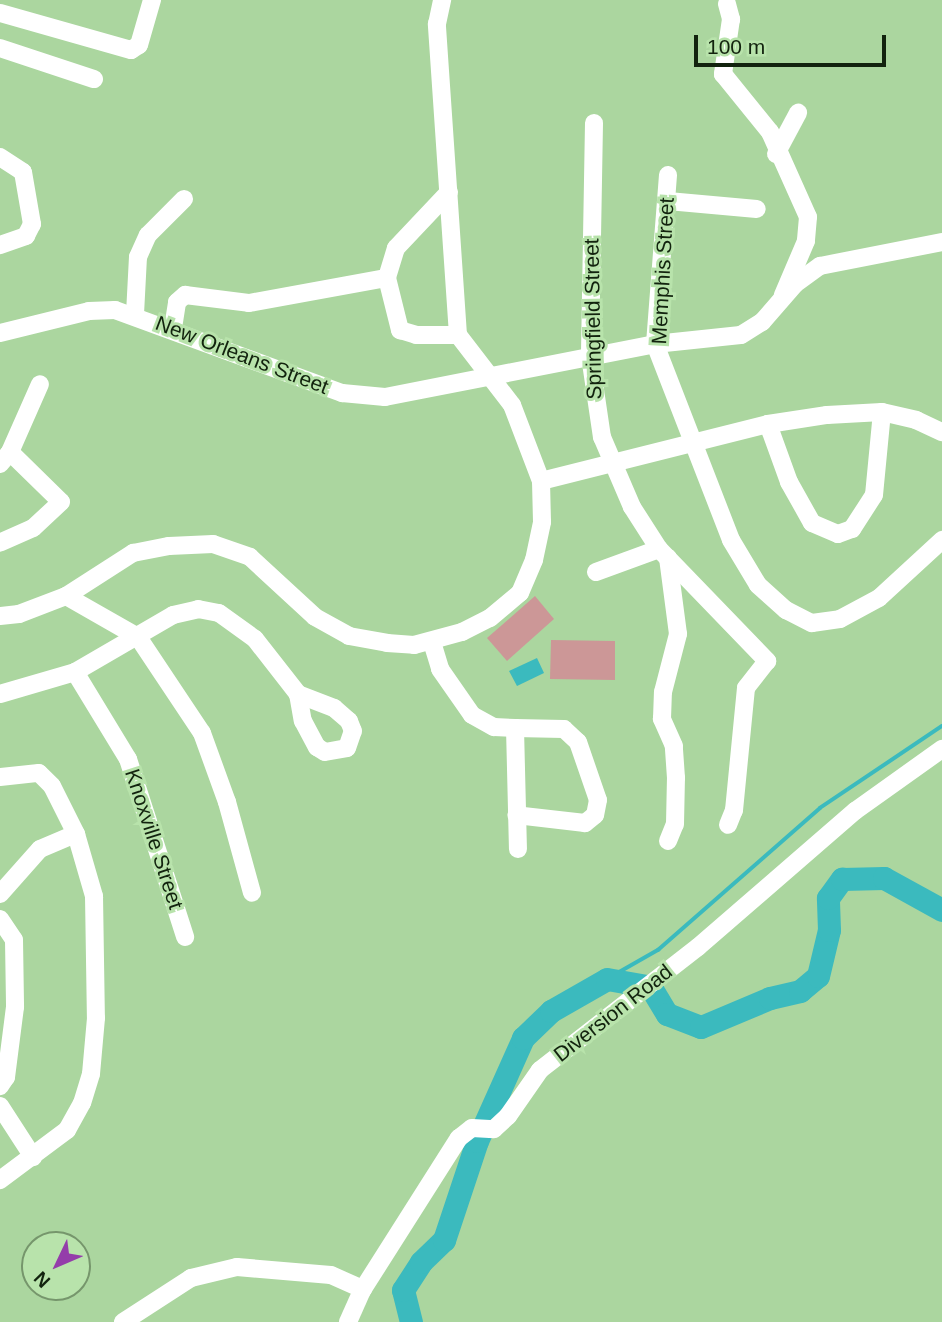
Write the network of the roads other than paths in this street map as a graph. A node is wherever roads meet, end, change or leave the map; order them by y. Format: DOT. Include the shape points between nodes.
graph roads {
  1 [pos="442,0"];
  2 [pos="148,1"];
  3 [pos="727,4"];
  4 [pos="0,13"];
  5 [pos="0,48"];
  6 [pos="94,79"];
  7 [pos="798,113"];
  8 [pos="594,123"];
  9 [pos="776,154"];
  10 [pos="0,157"];
  11 [pos="668,175"];
  12 [pos="449,192"];
  13 [pos="184,199"];
  14 [pos="668,201"];
  15 [pos="757,209"];
  16 [pos="942,243"];
  17 [pos="0,245"];
  18 [pos="387,278"];
  19 [pos="780,305"];
  20 [pos="135,314"];
  21 [pos="173,328"];
  22 [pos="0,333"];
  23 [pos="458,335"];
  24 [pos="655,344"];
  25 [pos="590,356"];
  26 [pos="485,375"];
  27 [pos="40,384"];
  28 [pos="882,412"];
  29 [pos="768,424"];
  30 [pos="942,432"];
  31 [pos="692,445"];
  32 [pos="5,458"];
  33 [pos="612,463"];
  34 [pos="541,481"];
  35 [pos="942,540"];
  36 [pos="0,543"];
  37 [pos="663,554"];
  38 [pos="596,572"];
  39 [pos="66,596"];
  40 [pos="0,616"];
  41 [pos="138,638"];
  42 [pos="432,642"];
  43 [pos="75,672"];
  44 [pos="0,694"];
  45 [pos="298,694"];
  46 [pos="515,728"];
  47 [pos="942,749"];
  48 [pos="0,777"];
  49 [pos="516,815"];
  50 [pos="728,825"];
  51 [pos="76,834"];
  52 [pos="668,841"];
  53 [pos="518,849"];
  54 [pos="252,893"];
  55 [pos="0,894"];
  56 [pos="0,919"];
  57 [pos="185,937"];
  58 [pos="0,1086"];
  59 [pos="0,1106"];
  60 [pos="33,1157"];
  61 [pos="0,1180"];
  62 [pos="363,1289"];
  63 [pos="123,1322"];
  64 [pos="348,1322"];
  1 -- 12 [label="street" via="437,24"];
  2 -- 4 [label="street" via="139,45 131,50"];
  3 -- 9 [label="street" via="732,19 723,74 770,132"];
  5 -- 6 [label="street"];
  7 -- 9 [label="street"];
  8 -- 25 [label="street, Springfield Street"];
  9 -- 19 [label="street" via="803,199 808,217 806,241"];
  10 -- 17 [label="street" via="23,172 31,232"];
  11 -- 14 [label="street, Memphis Street"];
  12 -- 18 [label="street" via="396,248"];
  12 -- 23 [label="street"];
  13 -- 20 [label="street" via="148,235 138,257"];
  14 -- 15 [label="street"];
  14 -- 24 [label="street, Memphis Street"];
  16 -- 19 [label="street, New Orleans Street" via="820,266 795,284"];
  18 -- 21 [label="street" via="249,303 185,295 177,302"];
  18 -- 23 [label="street" via="400,330 408,335"];
  19 -- 24 [label="street, New Orleans Street" via="741,334"];
  20 -- 21 [label="street, New Orleans Street"];
  20 -- 22 [label="street, New Orleans Street" via="89,311"];
  21 -- 26 [label="street, New Orleans Street" via="342,393 385,397"];
  23 -- 26 [label="street"];
  24 -- 25 [label="street, New Orleans Street"];
  24 -- 31 [label="street, Memphis Street"];
  25 -- 26 [label="street, New Orleans Street"];
  25 -- 33 [label="street, Springfield Street" via="595,410"];
  26 -- 34 [label="street" via="512,405"];
  27 -- 32 [label="street"];
  28 -- 29 [label="street"];
  28 -- 29 [label="street" via="874,495 852,528 838,534 812,523 789,482"];
  28 -- 30 [label="street"];
  29 -- 31 [label="street"];
  31 -- 33 [label="street"];
  31 -- 35 [label="street, Memphis Street" via="731,540 758,585 786,610 812,623 840,619 880,598"];
  32 -- 36 [label="street" via="61,502 33,528"];
  33 -- 34 [label="street"];
  33 -- 37 [label="street, Springfield Street"];
  34 -- 42 [label="street" via="542,522 520,593 489,618"];
  37 -- 38 [label="street"];
  37 -- 50 [label="street, Springfield Street" via="767,661 746,688 734,810"];
  37 -- 52 [label="street" via="678,634 663,692 662,719 674,746 676,778 675,824"];
  39 -- 40 [label="street" via="19,614"];
  39 -- 41 [label="street"];
  39 -- 42 [label="street" via="132,553 213,544 250,557 315,617 349,636 387,643"];
  41 -- 43 [label="street"];
  41 -- 45 [label="street" via="173,615 198,609 219,613 256,639"];
  41 -- 54 [label="street" via="202,733 228,802"];
  42 -- 46 [label="street" via="440,668 472,715 494,727"];
  43 -- 44 [label="street"];
  43 -- 57 [label="street, Knoxville Street" via="128,759"];
  46 -- 49 [label="street"];
  46 -- 49 [label="street" via="564,729 578,742 598,800 595,816 585,823"];
  47 -- 62 [label="street, Diversion Road" via="855,811 688,955 540,1070 509,1116 459,1138"];
  48 -- 51 [label="street" via="39,773 52,786"];
  49 -- 53 [label="street"];
  51 -- 55 [label="street" via="40,849"];
  51 -- 60 [label="street" via="94,896 96,1018 91,1074 67,1130"];
  56 -- 58 [label="street" via="14,940 15,1007 6,1077"];
  59 -- 60 [label="street"];
  60 -- 61 [label="street"];
  62 -- 63 [label="street" via="331,1275 237,1267 191,1278"];
  62 -- 64 [label="street, Diversion Road"];
}
